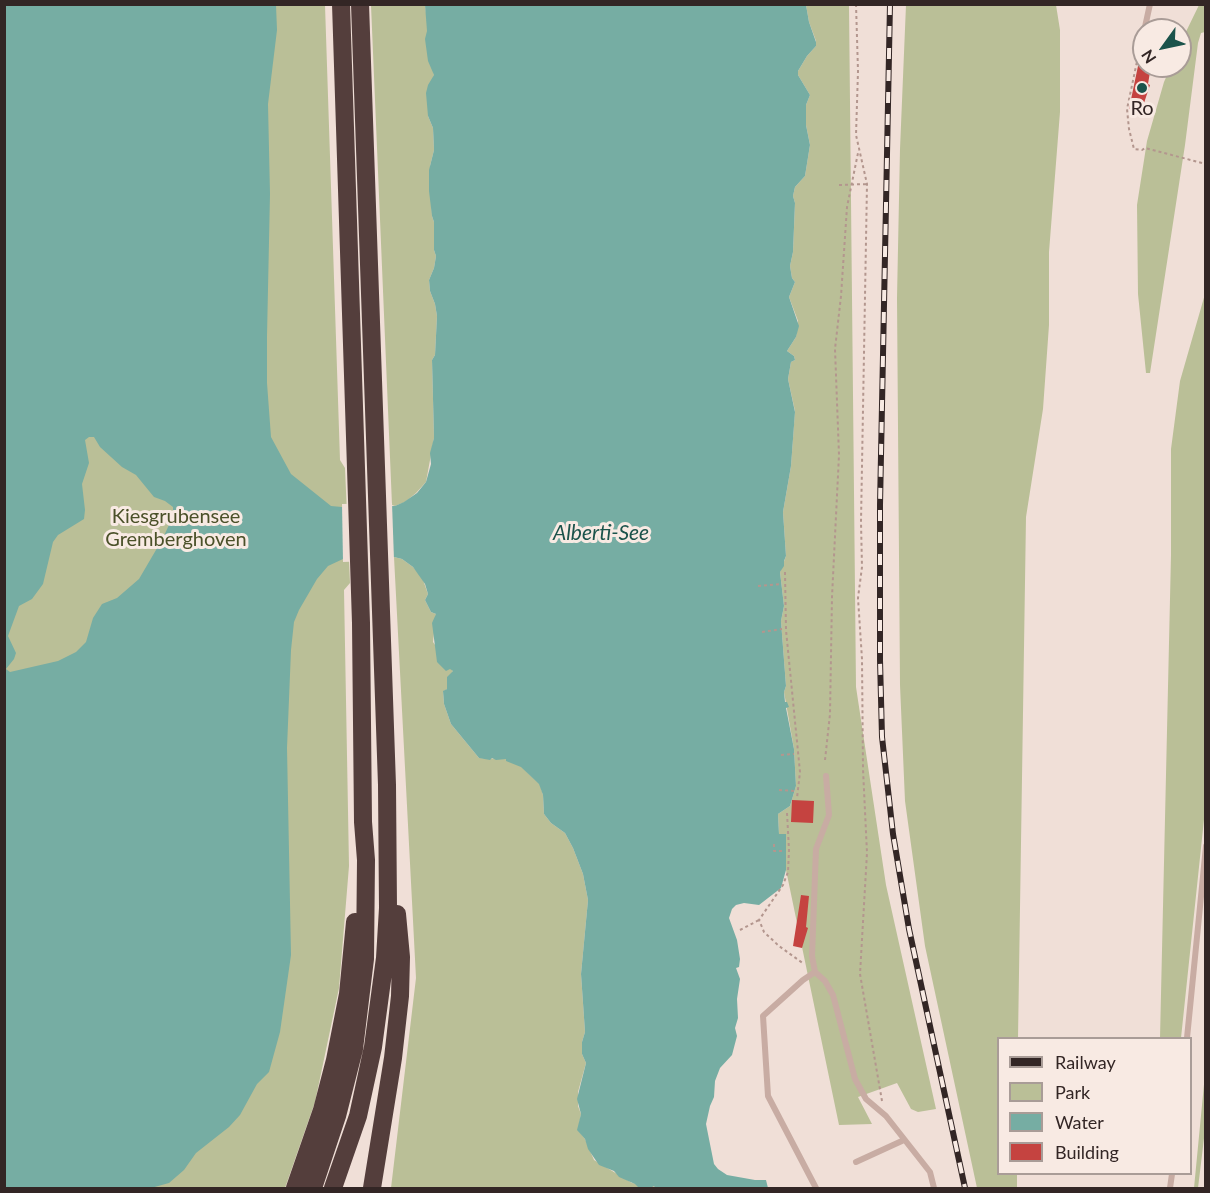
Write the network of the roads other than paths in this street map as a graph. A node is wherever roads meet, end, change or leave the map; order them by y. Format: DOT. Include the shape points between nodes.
graph roads {
  1 [pos="341,4"];
  2 [pos="360,4"];
  3 [pos="826,776"];
  4 [pos="363,822"];
  5 [pos="388,829"];
  6 [pos="1206,846"];
  7 [pos="815,972"];
  8 [pos="1187,1037"];
  9 [pos="904,1140"];
  10 [pos="856,1162"];
  11 [pos="295,1188"];
  12 [pos="313,1188"];
  13 [pos="333,1188"];
  14 [pos="372,1188"];
  15 [pos="816,1188"];
  16 [pos="934,1188"];
  1 -- 4 [label="highway" via="360,583"];
  2 -- 5 [label="highway"];
  3 -- 7 [label="lane" via="829,815 816,849 812,956"];
  4 -- 11 [label="highway" via="342,1029 322,1110"];
  4 -- 12 [label="highway" via="365,959 354,1048"];
  5 -- 13 [label="highway" via="386,958 373,1047 358,1116"];
  5 -- 14 [label="highway" via="401,957 400,996"];
  6 -- 8 [label="lane"];
  7 -- 9 [label="lane" via="833,995 855,1079 866,1099 886,1116"];
  7 -- 15 [label="lane" via="763,1016 768,1096"];
  9 -- 10 [label="lane"];
  9 -- 16 [label="lane" via="930,1172"];
}
